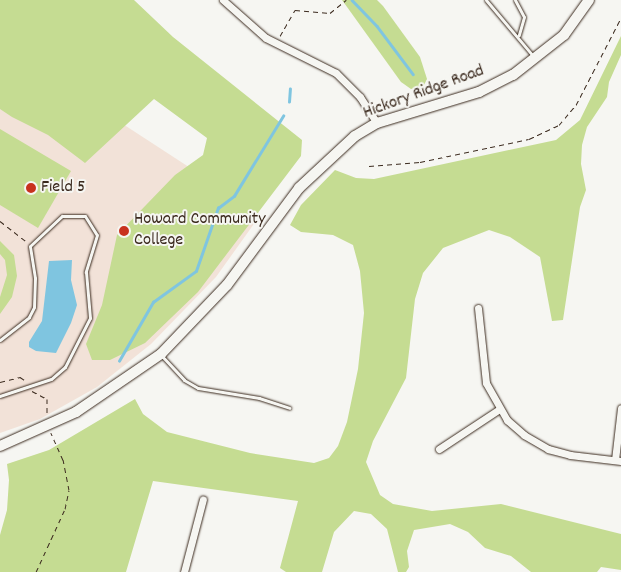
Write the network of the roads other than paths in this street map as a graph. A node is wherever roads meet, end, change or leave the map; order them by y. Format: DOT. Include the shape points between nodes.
graph roads {
  1 [pos="223,0"];
  2 [pos="487,0"];
  3 [pos="515,0"];
  4 [pos="589,0"];
  5 [pos="519,35"];
  6 [pos="536,60"];
  7 [pos="377,123"];
  8 [pos="478,308"];
  9 [pos="0,340"];
  10 [pos="161,354"];
  11 [pos="0,396"];
  12 [pos="289,408"];
  13 [pos="621,408"];
  14 [pos="498,410"];
  15 [pos="0,446"];
  16 [pos="439,449"];
  17 [pos="618,460"];
  18 [pos="203,499"];
  19 [pos="184,572"];
  1 -- 7 [label="street" via="256,31 336,73 360,97"];
  2 -- 5 [label="lane"];
  3 -- 5 [label="lane" via="524,18"];
  4 -- 6 [label="street, Hickory Ridge Road" via="564,35"];
  5 -- 6 [label="lane"];
  6 -- 7 [label="street, Hickory Ridge Road" via="480,92"];
  7 -- 10 [label="street, Hickory Ridge Road" via="355,136 318,167 227,285"];
  8 -- 14 [label="street" via="482,365"];
  9 -- 11 [label="lane" via="30,318 34,308 35,278 30,246 62,216 78,214 90,221 97,235 86,272 90,318 65,368 52,379"];
  10 -- 12 [label="lane" via="184,380 198,388 258,398"];
  10 -- 15 [label="street, Hickory Ridge Road" via="76,412"];
  13 -- 17 [label="street"];
  14 -- 16 [label="street"];
  14 -- 17 [label="street" via="524,436 548,449"];
  18 -- 19 [label="street"];
}
